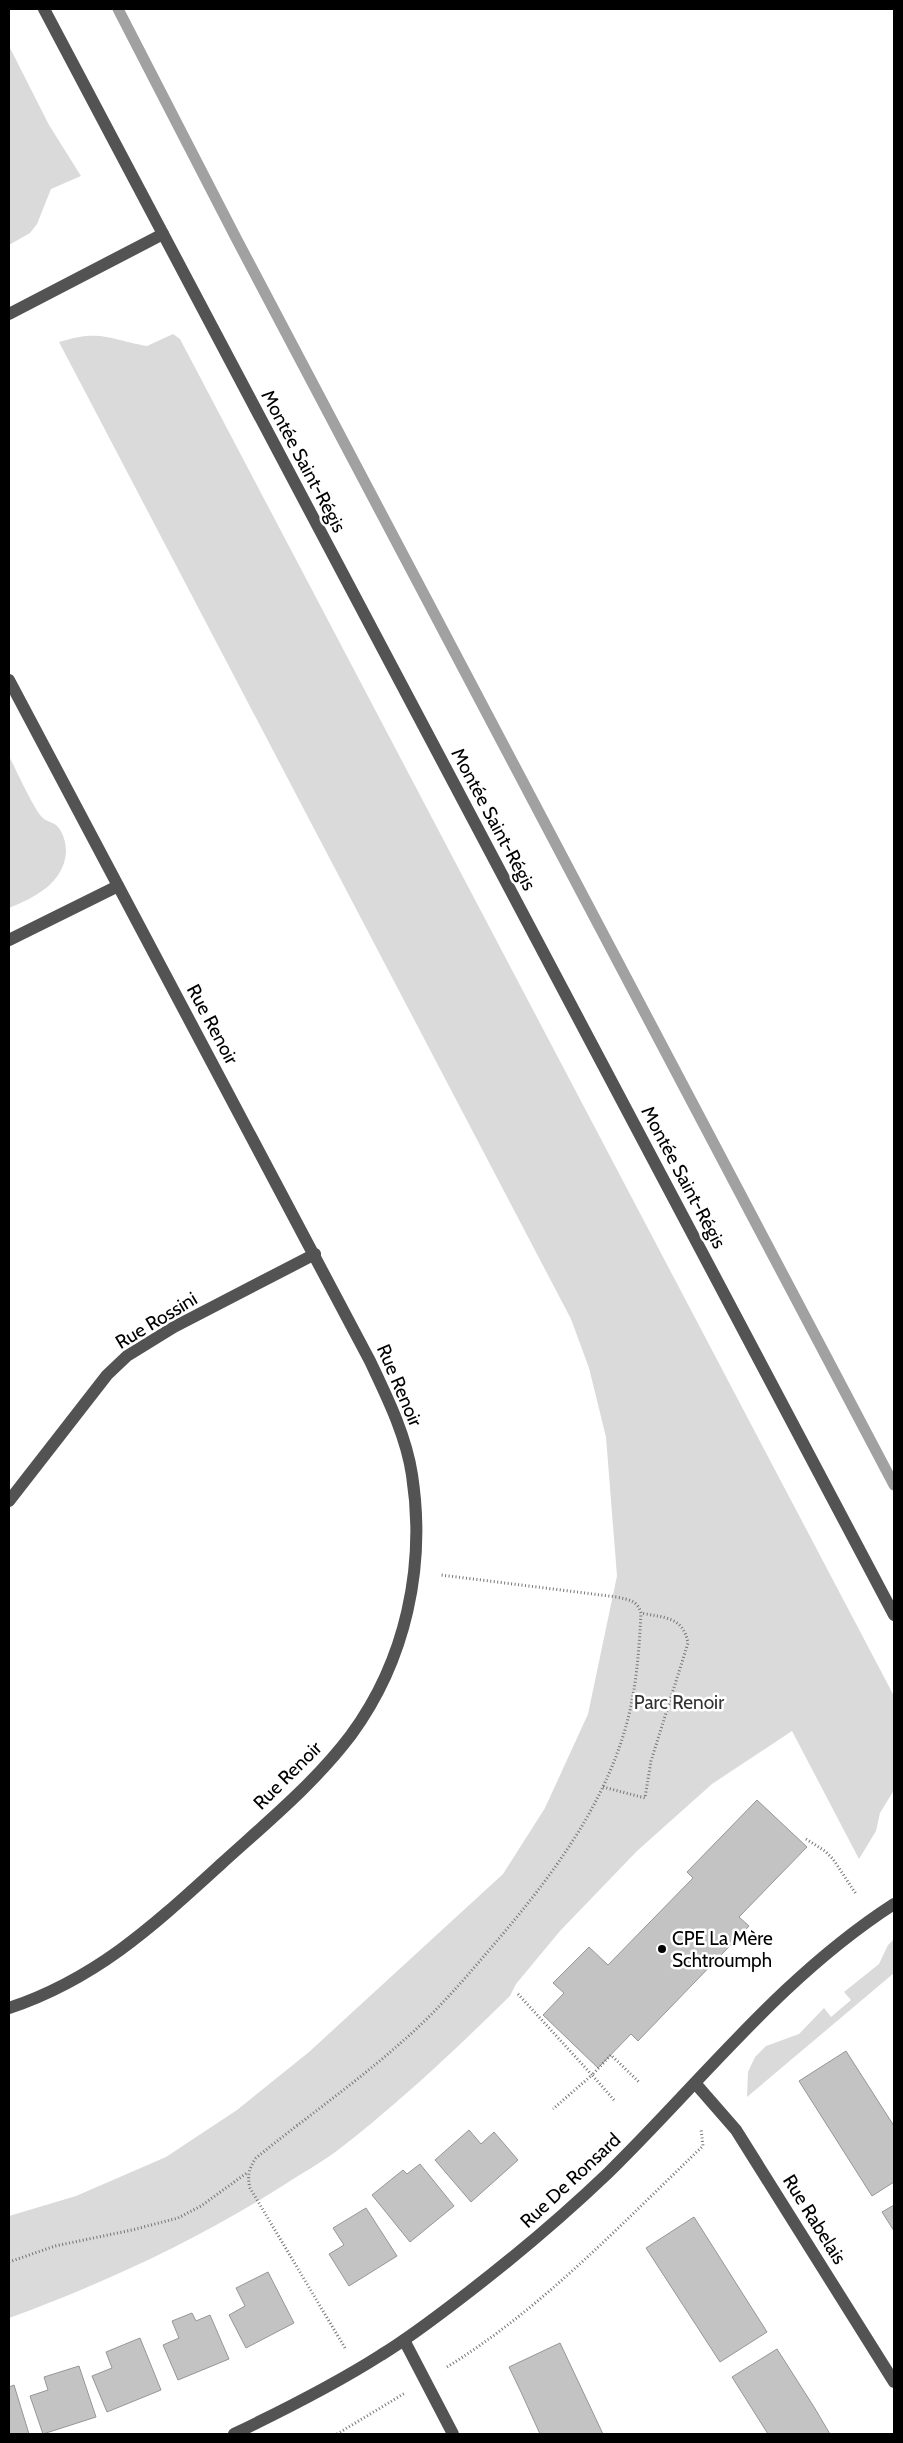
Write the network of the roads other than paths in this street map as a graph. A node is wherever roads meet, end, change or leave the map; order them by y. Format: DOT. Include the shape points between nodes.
graph roads {
  1 [pos="43,9"];
  2 [pos="163,234"];
  3 [pos="9,314"];
  4 [pos="9,680"];
  5 [pos="118,886"];
  6 [pos="9,940"];
  7 [pos="315,1254"];
  8 [pos="9,1501"];
  9 [pos="894,1615"];
  10 [pos="894,1904"];
  11 [pos="9,2008"];
  12 [pos="695,2083"];
  13 [pos="404,2340"];
  14 [pos="894,2382"];
  15 [pos="234,2434"];
  16 [pos="453,2434"];
  1 -- 2 [label="street, Montée Saint-Régis"];
  2 -- 3 [label="street"];
  2 -- 9 [label="street, Montée Saint-Régis"];
  4 -- 5 [label="street, Rue Renoir"];
  5 -- 6 [label="street"];
  5 -- 7 [label="street, Rue Renoir"];
  7 -- 8 [label="street, Rue Rossini" via="174,1327 127,1356 107,1374"];
  7 -- 11 [label="street, Rue Renoir" via="385,1392 412,1474 417,1545 415,1572 393,1659 368,1709 330,1760 243,1844 116,1954 82,1976"];
  10 -- 12 [label="street, Rue De Ronsard" via="849,1935 795,1980"];
  12 -- 13 [label="street, Rue De Ronsard" via="576,2203 500,2268"];
  12 -- 14 [label="street, Rue Rabelais" via="736,2130"];
  13 -- 15 [label="street, Rue De Ronsard" via="303,2400"];
  13 -- 16 [label="street"];
}
